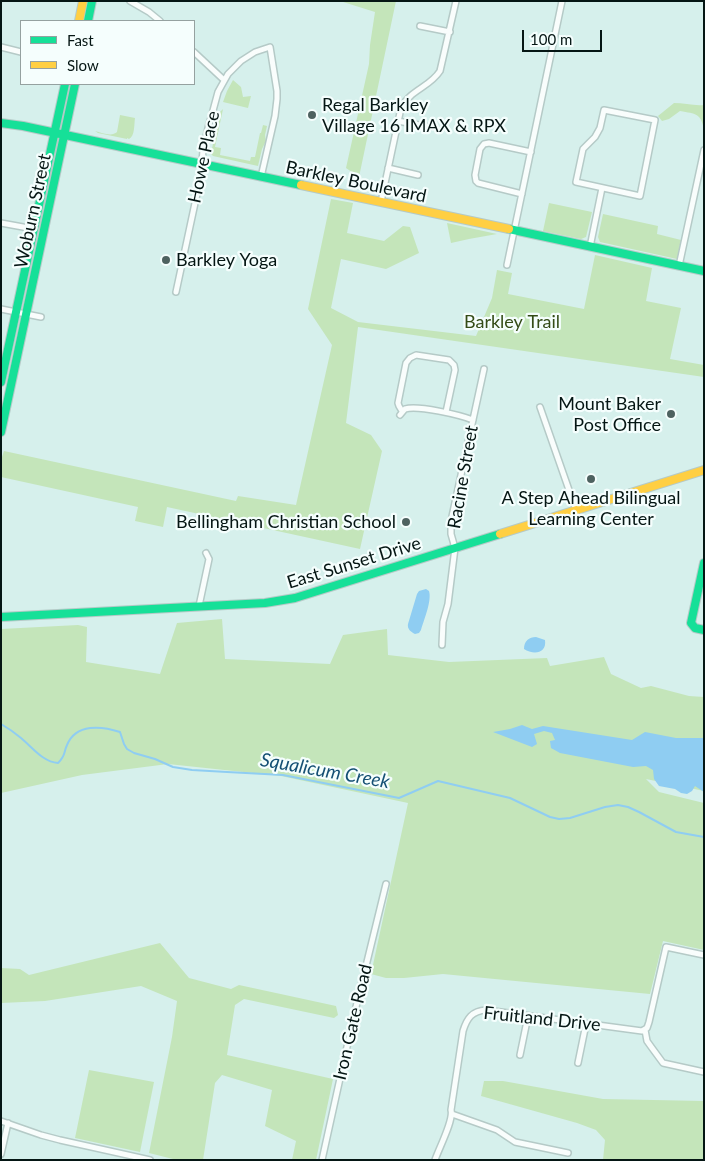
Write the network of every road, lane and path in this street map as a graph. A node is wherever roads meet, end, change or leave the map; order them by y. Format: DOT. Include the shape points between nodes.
graph roads {
  1 [pos="83,1"];
  2 [pos="92,1"];
  3 [pos="130,1"];
  4 [pos="456,1"];
  5 [pos="562,1"];
  6 [pos="79,20"];
  7 [pos="88,20"];
  8 [pos="159,20"];
  9 [pos="420,26"];
  10 [pos="450,32"];
  11 [pos="1,48"];
  12 [pos="20,52"];
  13 [pos="195,53"];
  14 [pos="224,80"];
  15 [pos="65,85"];
  16 [pos="75,85"];
  17 [pos="398,121"];
  18 [pos="1,122"];
  19 [pos="429,127"];
  20 [pos="55,133"];
  21 [pos="64,135"];
  22 [pos="704,150"];
  23 [pos="531,152"];
  24 [pos="202,164"];
  25 [pos="388,168"];
  26 [pos="418,175"];
  27 [pos="261,177"];
  28 [pos="602,188"];
  29 [pos="522,194"];
  30 [pos="381,202"];
  31 [pos="1,223"];
  32 [pos="34,229"];
  33 [pos="514,231"];
  34 [pos="590,247"];
  35 [pos="507,265"];
  36 [pos="680,266"];
  37 [pos="704,271"];
  38 [pos="176,292"];
  39 [pos="1,309"];
  40 [pos="16,312"];
  41 [pos="26,314"];
  42 [pos="41,317"];
  43 [pos="484,369"];
  44 [pos="1,382"];
  45 [pos="540,407"];
  46 [pos="446,412"];
  47 [pos="473,420"];
  48 [pos="1,432"];
  49 [pos="704,470"];
  50 [pos="576,510"];
  51 [pos="455,548"];
  52 [pos="206,553"];
  53 [pos="704,563"];
  54 [pos="199,606"];
  55 [pos="1,616"];
  56 [pos="704,630"];
  57 [pos="442,645"];
  58 [pos="386,884"];
  59 [pos="704,955"];
  60 [pos="528,1016"];
  61 [pos="586,1024"];
  62 [pos="645,1030"];
  63 [pos="520,1055"];
  64 [pos="578,1063"];
  65 [pos="704,1072"];
  66 [pos="452,1114"];
  67 [pos="1,1121"];
  68 [pos="8,1123"];
  69 [pos="568,1153"];
  70 [pos="1,1154"];
  71 [pos="150,1160"];
  72 [pos="322,1160"];
  73 [pos="435,1160"];
  1 -- 6 [label="main road"];
  2 -- 7 [label="main road"];
  3 -- 8 [label="street"];
  4 -- 10 [label="street"];
  5 -- 23 [label="street"];
  9 -- 10 [label="street"];
  10 -- 17 [label="street" via="440,71 407,98"];
  11 -- 12 [label="street"];
  13 -- 14 [label="street"];
  14 -- 24 [label="street, Howe Place" via="216,96"];
  14 -- 27 [label="street, Howe Place" via="245,58 270,47 278,99"];
  15 -- 20 [label="main road, Woburn Street"];
  16 -- 21 [label="main road, Woburn Street"];
  17 -- 19 [label="street"];
  17 -- 25 [label="street"];
  18 -- 20 [label="main road, Barkley Boulevard"];
  20 -- 21 [label="main road, Barkley Boulevard"];
  20 -- 32 [label="main road, Woburn Street"];
  21 -- 24 [label="main road, Barkley Boulevard"];
  21 -- 41 [label="main road, Woburn Street"];
  22 -- 36 [label="street"];
  23 -- 29 [label="street"];
  23 -- 29 [label="street" via="489,143 480,149 476,181"];
  24 -- 27 [label="main road, Barkley Boulevard"];
  24 -- 38 [label="street, Howe Place"];
  25 -- 26 [label="street"];
  25 -- 30 [label="street"];
  27 -- 30 [label="main road, Barkley Boulevard"];
  28 -- 28 [label="street" via="640,196 655,120 604,110 600,128 580,158 576,182"];
  28 -- 34 [label="street"];
  29 -- 33 [label="street"];
  30 -- 33 [label="main road, Barkley Boulevard"];
  31 -- 32 [label="street"];
  32 -- 40 [label="main road, Woburn Street"];
  33 -- 34 [label="main road, Barkley Boulevard"];
  33 -- 35 [label="street"];
  34 -- 36 [label="main road, Barkley Boulevard"];
  36 -- 37 [label="main road, Barkley Boulevard"];
  39 -- 40 [label="street"];
  40 -- 41 [label="street"];
  40 -- 44 [label="main road, Woburn Street"];
  41 -- 42 [label="street"];
  41 -- 48 [label="main road, Woburn Street"];
  43 -- 47 [label="street, Racine Street"];
  45 -- 50 [label="street"];
  46 -- 46 [label="street" via="412,408 401,413 398,403 406,363 410,358 416,355 453,363 455,370"];
  46 -- 47 [label="street"];
  47 -- 51 [label="street, Racine Street" via="452,521"];
  49 -- 50 [label="main road, East Sunset Drive"];
  50 -- 51 [label="main road, East Sunset Drive"];
  51 -- 54 [label="main road, East Sunset Drive" via="295,598"];
  51 -- 57 [label="street, Racine Street"];
  52 -- 54 [label="street" via="208,558"];
  53 -- 56 [label="main road" via="691,622"];
  54 -- 55 [label="main road, East Sunset Drive"];
  58 -- 72 [label="street, Iron Gate Road"];
  59 -- 62 [label="street" via="666,947"];
  60 -- 61 [label="street, Fruitland Drive"];
  60 -- 63 [label="street"];
  60 -- 66 [label="street, Fruitland Drive" via="486,1010 475,1012 467,1020"];
  61 -- 62 [label="street, Fruitland Drive"];
  61 -- 64 [label="street"];
  62 -- 65 [label="street" via="647,1041 663,1062"];
  66 -- 69 [label="street" via="497,1130 515,1142"];
  66 -- 73 [label="street, Fruitland Drive"];
  67 -- 68 [label="street"];
  68 -- 70 [label="street"];
  68 -- 71 [label="street" via="60,1140"];
}
